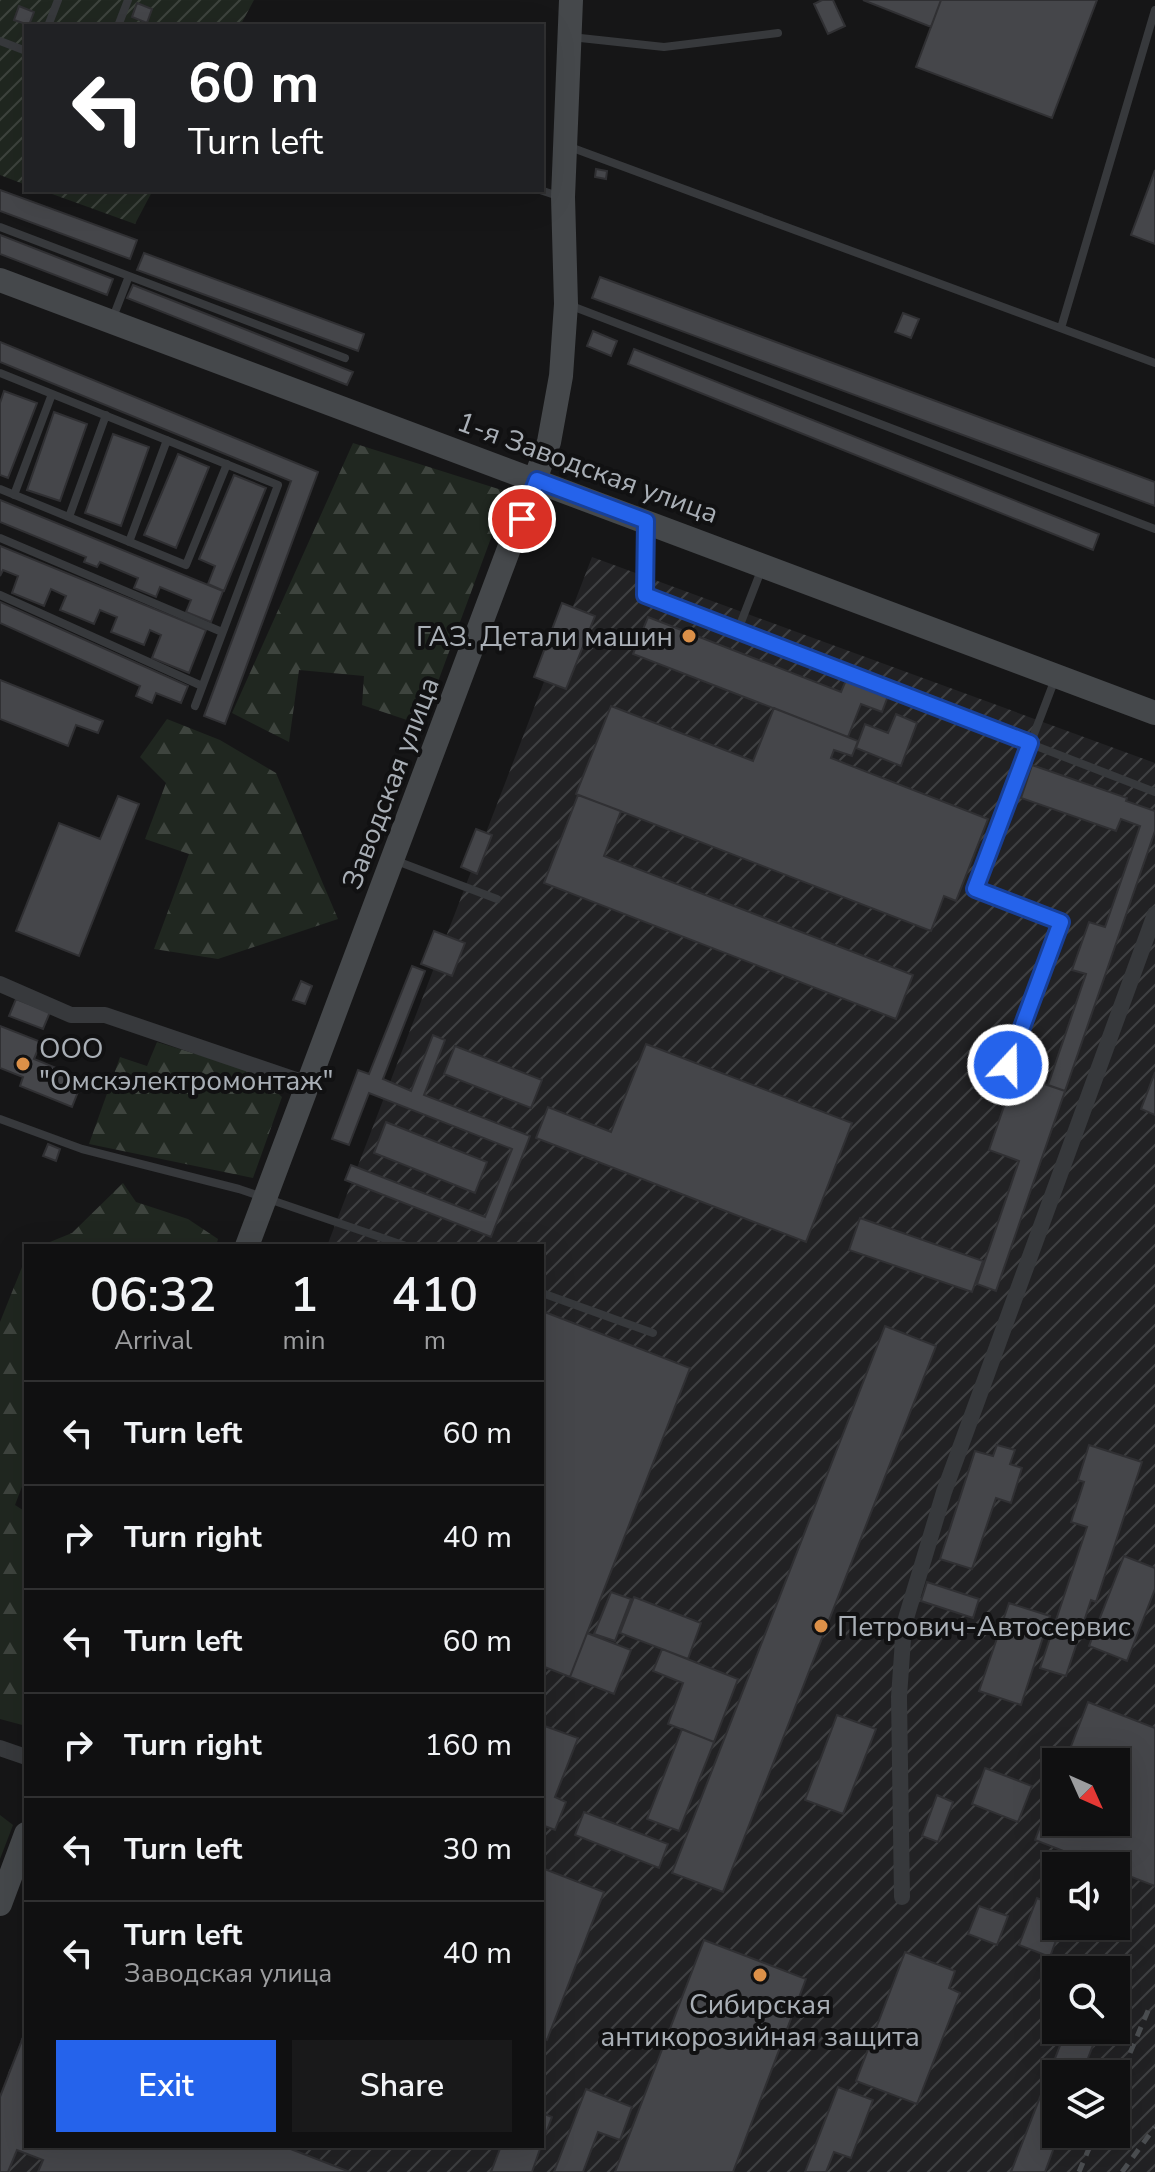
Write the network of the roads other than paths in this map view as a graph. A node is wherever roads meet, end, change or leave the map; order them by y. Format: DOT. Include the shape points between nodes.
graph roads {
  1 [pos="58,0"];
  2 [pos="128,0"];
  3 [pos="571,0"];
  4 [pos="1155,10"];
  5 [pos="49,24"];
  6 [pos="119,24"];
  7 [pos="778,33"];
  8 [pos="570,37"];
  9 [pos="0,41"];
  10 [pos="24,50"];
  11 [pos="565,146"];
  12 [pos="552,194"];
  13 [pos="0,227"];
  14 [pos="129,276"];
  15 [pos="0,280"];
  16 [pos="566,304"];
  17 [pos="111,322"];
  18 [pos="1061,328"];
  19 [pos="345,358"];
  20 [pos="1155,363"];
  21 [pos="0,374"];
  22 [pos="52,394"];
  23 [pos="106,415"];
  24 [pos="167,440"];
  25 [pos="227,464"];
  26 [pos="537,480"];
  27 [pos="0,489"];
  28 [pos="14,495"];
  29 [pos="69,517"];
  30 [pos="646,521"];
  31 [pos="1155,529"];
  32 [pos="0,538"];
  33 [pos="129,542"];
  34 [pos="763,564"];
  35 [pos="0,595"];
  36 [pos="738,630"];
  37 [pos="222,632"];
  38 [pos="1056,674"];
  39 [pos="202,686"];
  40 [pos="195,706"];
  41 [pos="1155,713"];
  42 [pos="1030,743"];
  43 [pos="1155,792"];
  44 [pos="393,860"];
  45 [pos="497,899"];
  46 [pos="1155,914"];
  47 [pos="0,984"];
  48 [pos="1008,1065"];
  49 [pos="308,1084"];
  50 [pos="0,1119"];
  51 [pos="265,1198"];
  52 [pos="248,1244"];
  53 [pos="400,1244"];
  54 [pos="544,1294"];
  55 [pos="653,1333"];
  56 [pos="0,1748"];
  57 [pos="24,1756"];
  58 [pos="24,1839"];
  59 [pos="902,1897"];
  60 [pos="0,1904"];
  1 -- 5 [label="lane"];
  2 -- 6 [label="lane"];
  3 -- 8 [label="main road, Заводская улица"];
  4 -- 18 [label="lane"];
  7 -- 8 [label="lane" via="664,47"];
  8 -- 11 [label="main road, Заводская улица"];
  9 -- 10 [label="lane"];
  11 -- 12 [label="main road, Заводская улица"];
  11 -- 18 [label="lane"];
  12 -- 16 [label="main road, Заводская улица"];
  13 -- 14 [label="lane"];
  14 -- 17 [label="lane"];
  14 -- 19 [label="lane"];
  15 -- 17 [label="main road, 1-я Заводская улица"];
  16 -- 26 [label="main road, Заводская улица" via="561,376"];
  16 -- 31 [label="lane"];
  17 -- 26 [label="main road, 1-я Заводская улица"];
  18 -- 20 [label="lane"];
  21 -- 22 [label="lane"];
  22 -- 23 [label="lane"];
  22 -- 28 [label="lane"];
  23 -- 24 [label="lane"];
  23 -- 29 [label="lane"];
  24 -- 25 [label="lane"];
  24 -- 33 [label="lane"];
  25 -- 33 [label="lane" via="186,565"];
  25 -- 37 [label="lane" via="278,485"];
  26 -- 30 [label="main road, 1-я Заводская улица"];
  26 -- 44 [label="main road, Заводская улица"];
  27 -- 28 [label="lane"];
  28 -- 29 [label="lane"];
  29 -- 33 [label="lane"];
  30 -- 34 [label="main road, 1-я Заводская улица"];
  30 -- 36 [label="lane" via="645,595"];
  32 -- 37 [label="lane"];
  34 -- 36 [label="lane"];
  34 -- 38 [label="main road, 1-я Заводская улица"];
  35 -- 39 [label="lane"];
  36 -- 42 [label="lane"];
  37 -- 39 [label="lane"];
  38 -- 41 [label="main road, 1-я Заводская улица"];
  38 -- 42 [label="lane"];
  39 -- 40 [label="lane"];
  42 -- 43 [label="lane"];
  42 -- 48 [label="lane" via="975,889 1061,922"];
  44 -- 45 [label="lane"];
  44 -- 49 [label="main road, Заводская улица"];
  46 -- 59 [label="street" via="944,1492 904,1625 899,1697"];
  47 -- 49 [label="street" via="71,1015 105,1015"];
  49 -- 51 [label="main road, Заводская улица"];
  50 -- 51 [label="lane" via="82,1149"];
  51 -- 52 [label="main road, Заводская улица"];
  51 -- 53 [label="lane"];
  54 -- 55 [label="lane"];
  56 -- 57 [label="street"];
  58 -- 60 [label="main road"];
}
